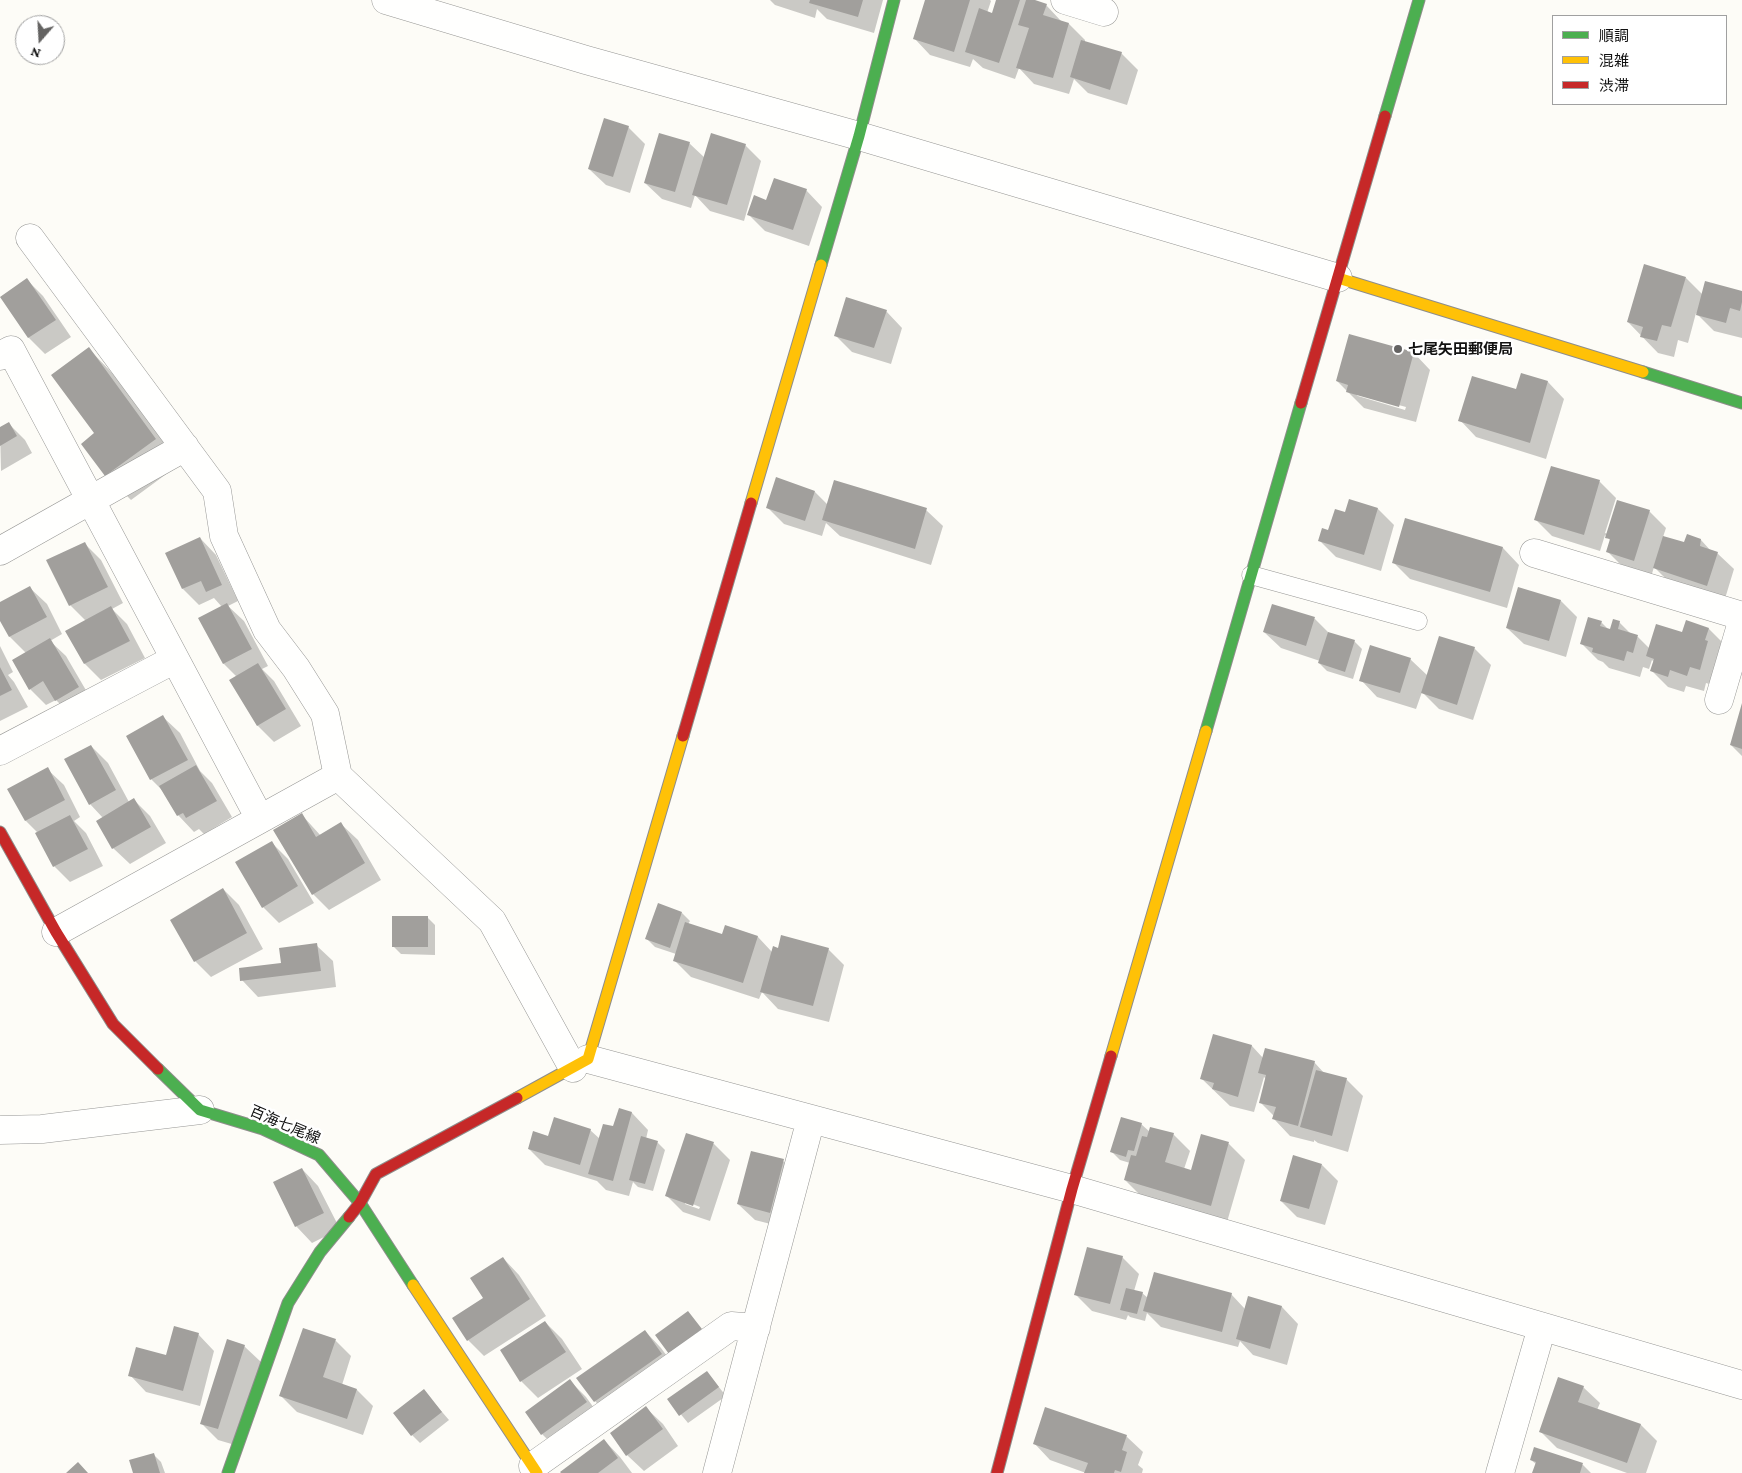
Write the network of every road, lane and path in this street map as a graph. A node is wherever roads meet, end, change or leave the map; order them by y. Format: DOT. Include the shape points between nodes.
graph roads {
  1 [pos="386,0"];
  2 [pos="894,0"];
  3 [pos="1065,0"];
  4 [pos="1419,0"];
  5 [pos="1104,12"];
  6 [pos="859,136"];
  7 [pos="30,238"];
  8 [pos="1338,278"];
  9 [pos="0,356"];
  10 [pos="1742,403"];
  11 [pos="185,447"];
  12 [pos="90,500"];
  13 [pos="0,552"];
  14 [pos="1534,553"];
  15 [pos="1252,575"];
  16 [pos="1742,616"];
  17 [pos="1418,621"];
  18 [pos="1742,622"];
  19 [pos="175,659"];
  20 [pos="1720,700"];
  21 [pos="0,752"];
  22 [pos="338,776"];
  23 [pos="260,819"];
  24 [pos="0,832"];
  25 [pos="56,932"];
  26 [pos="581,1063"];
  27 [pos="200,1110"];
  28 [pos="811,1119"];
  29 [pos="0,1130"];
  30 [pos="1072,1189"];
  31 [pos="360,1202"];
  32 [pos="1542,1327"];
  33 [pos="756,1328"];
  34 [pos="1742,1386"];
  35 [pos="535,1469"];
  36 [pos="228,1473"];
  37 [pos="717,1473"];
  38 [pos="996,1473"];
  39 [pos="1500,1473"];
  1 -- 6 [label="street"];
  2 -- 6 [label="street"];
  3 -- 5 [label="street"];
  4 -- 8 [label="street"];
  6 -- 8 [label="street"];
  6 -- 26 [label="street"];
  7 -- 11 [label="street"];
  8 -- 10 [label="street"];
  8 -- 15 [label="street"];
  9 -- 12 [label="street" via="11,350"];
  11 -- 12 [label="street"];
  11 -- 22 [label="street" via="218,491 224,536 267,630 325,714"];
  12 -- 13 [label="street"];
  12 -- 19 [label="street"];
  14 -- 16 [label="street"];
  15 -- 17 [label="lane"];
  15 -- 30 [label="street"];
  18 -- 20 [label="street"];
  19 -- 21 [label="street"];
  19 -- 23 [label="street"];
  22 -- 23 [label="street"];
  22 -- 26 [label="street" via="492,921"];
  23 -- 25 [label="street"];
  24 -- 25 [label="street, 百海七尾線"];
  25 -- 27 [label="street, 百海七尾線" via="113,1024"];
  26 -- 28 [label="street"];
  26 -- 31 [label="street" via="376,1174"];
  27 -- 29 [label="street" via="42,1129"];
  27 -- 31 [label="street, 百海七尾線" via="263,1129 319,1155"];
  28 -- 30 [label="street"];
  28 -- 33 [label="street"];
  30 -- 32 [label="street"];
  30 -- 38 [label="street"];
  31 -- 35 [label="street, 百海七尾線"];
  31 -- 36 [label="street" via="320,1252 288,1303"];
  32 -- 34 [label="street"];
  32 -- 39 [label="street"];
  33 -- 35 [label="street" via="731,1326"];
  33 -- 37 [label="street"];
}
